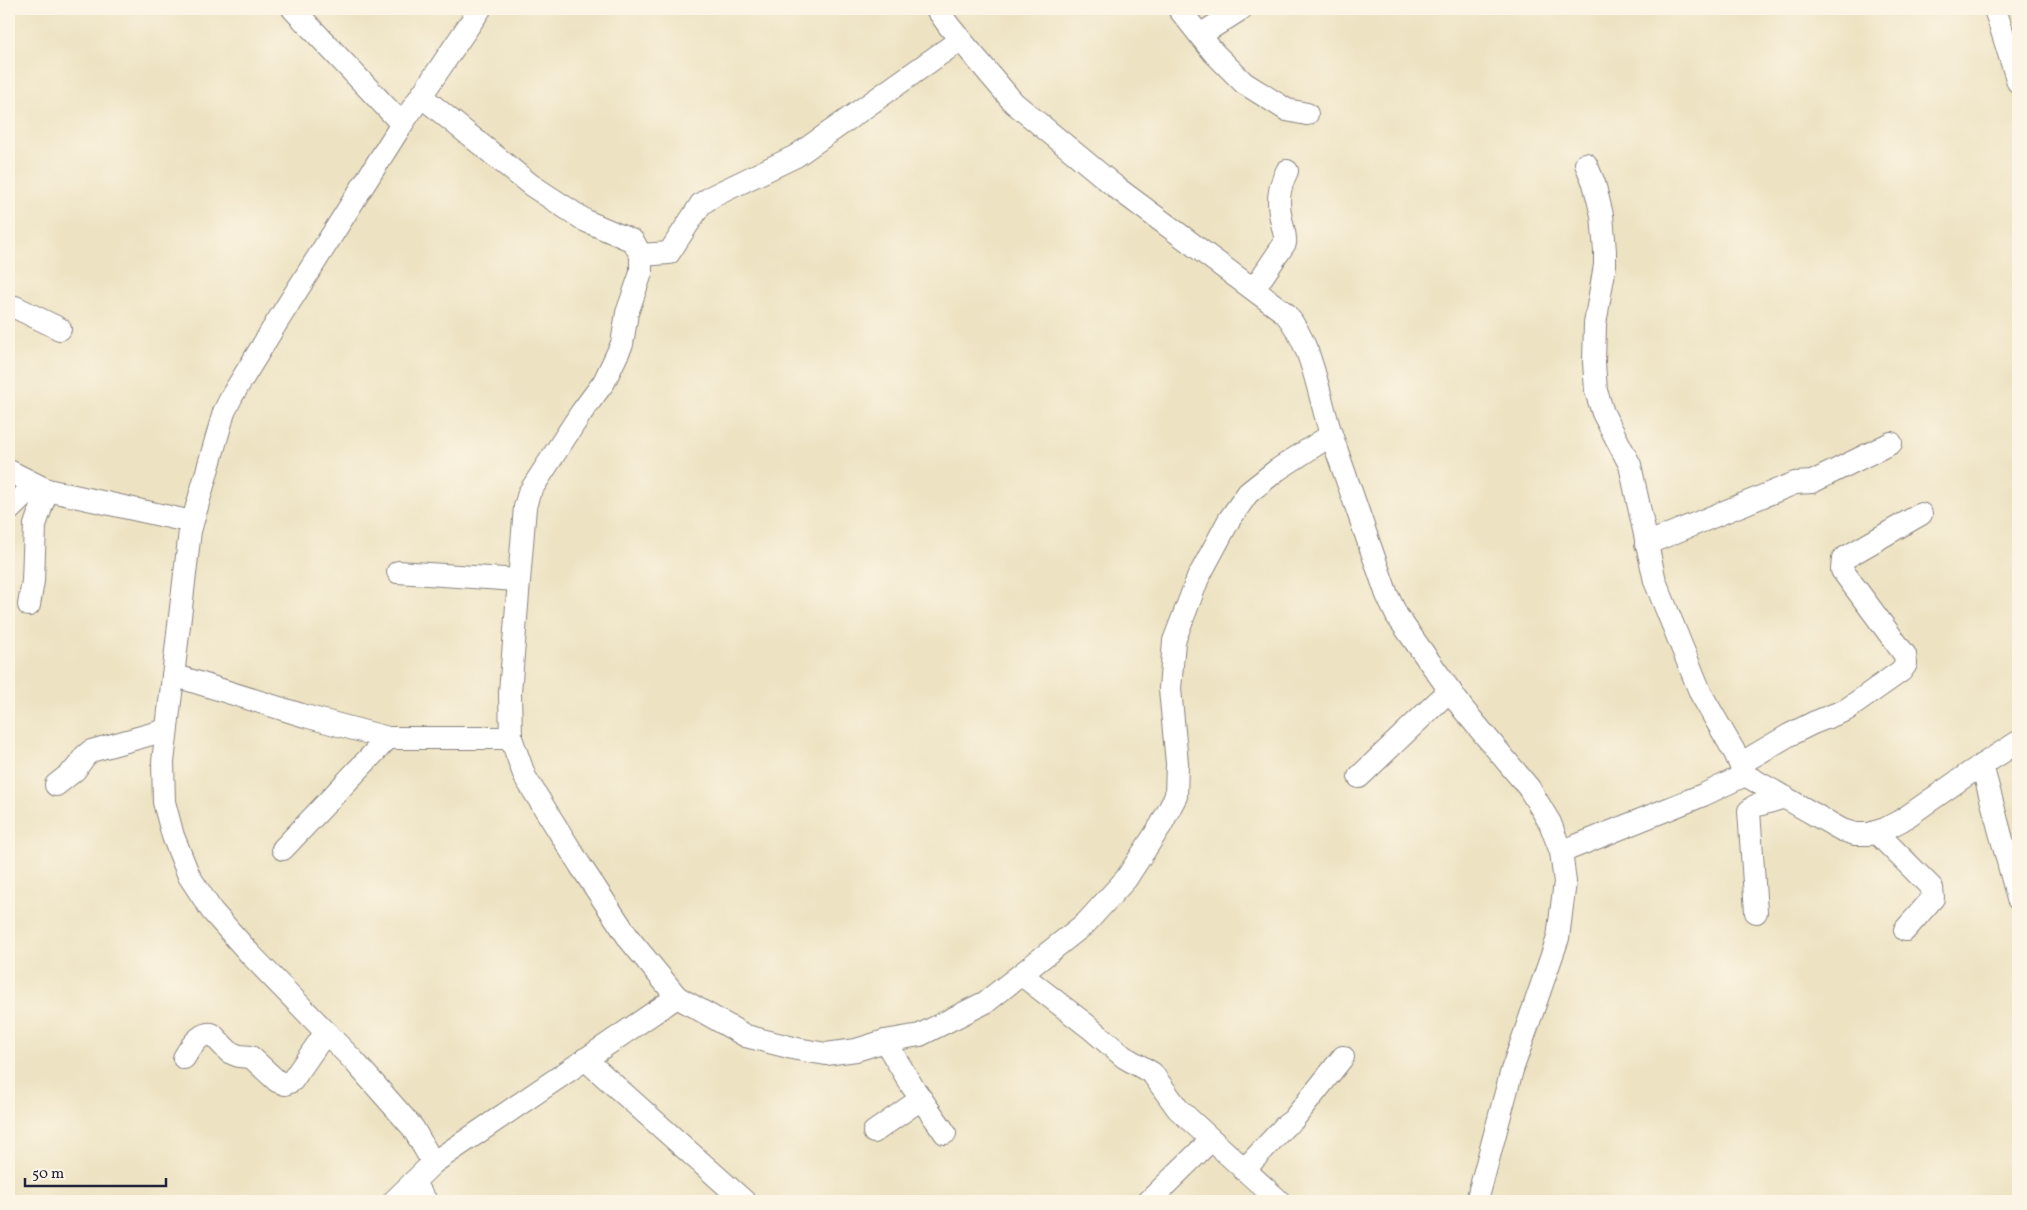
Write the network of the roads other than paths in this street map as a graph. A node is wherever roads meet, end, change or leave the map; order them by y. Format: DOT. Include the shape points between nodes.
graph roads {
  1 [pos="293,9"];
  2 [pos="480,9"];
  3 [pos="937,9"];
  4 [pos="1179,9"];
  5 [pos="1241,9"];
  6 [pos="1995,9"];
  7 [pos="1200,35"];
  8 [pos="960,40"];
  9 [pos="2018,82"];
  10 [pos="421,96"];
  11 [pos="1307,114"];
  12 [pos="402,124"];
  13 [pos="1586,164"];
  14 [pos="1287,171"];
  15 [pos="641,255"];
  16 [pos="1254,289"];
  17 [pos="9,307"];
  18 [pos="60,329"];
  19 [pos="1331,435"];
  20 [pos="1891,443"];
  21 [pos="9,471"];
  22 [pos="41,487"];
  23 [pos="9,510"];
  24 [pos="1921,514"];
  25 [pos="192,522"];
  26 [pos="1646,544"];
  27 [pos="398,572"];
  28 [pos="518,580"];
  29 [pos="29,605"];
  30 [pos="173,675"];
  31 [pos="1450,690"];
  32 [pos="166,730"];
  33 [pos="388,738"];
  34 [pos="510,738"];
  35 [pos="2018,742"];
  36 [pos="1982,765"];
  37 [pos="1742,770"];
  38 [pos="1358,777"];
  39 [pos="56,785"];
  40 [pos="1785,798"];
  41 [pos="1876,832"];
  42 [pos="283,849"];
  43 [pos="1561,852"];
  44 [pos="2018,899"];
  45 [pos="1756,912"];
  46 [pos="1905,930"];
  47 [pos="1022,976"];
  48 [pos="677,997"];
  49 [pos="326,1032"];
  50 [pos="885,1041"];
  51 [pos="1343,1057"];
  52 [pos="184,1058"];
  53 [pos="585,1059"];
  54 [pos="921,1099"];
  55 [pos="874,1132"];
  56 [pos="944,1133"];
  57 [pos="1211,1140"];
  58 [pos="433,1163"];
  59 [pos="1244,1170"];
  60 [pos="413,1183"];
  61 [pos="394,1201"];
  62 [pos="426,1201"];
  63 [pos="744,1201"];
  64 [pos="1149,1201"];
  65 [pos="1279,1201"];
  66 [pos="1477,1201"];
  1 -- 12 [label="street"];
  2 -- 10 [label="street"];
  3 -- 8 [label="street"];
  4 -- 7 [label="street"];
  5 -- 7 [label="street"];
  6 -- 9 [label="street"];
  7 -- 11 [label="street" via="1244,83 1287,110"];
  8 -- 15 [label="street" via="796,156 701,204 669,253"];
  8 -- 16 [label="street" via="1014,103 1117,188"];
  10 -- 12 [label="street"];
  10 -- 15 [label="street" via="531,185 586,220 633,241"];
  12 -- 25 [label="street" via="233,394 215,439"];
  13 -- 26 [label="street" via="1602,215 1605,251 1595,324 1596,391 1603,413 1630,465"];
  14 -- 16 [label="street" via="1278,201 1286,243"];
  15 -- 28 [label="street" via="641,273 627,314 622,344 604,382 581,412 524,507"];
  16 -- 19 [label="street" via="1296,326 1304,342"];
  17 -- 18 [label="street" via="15,306"];
  19 -- 31 [label="street" via="1390,602"];
  19 -- 47 [label="street" via="1248,493 1229,520 1198,578 1174,641 1170,689 1177,763 1176,796 1126,879 1086,923"];
  20 -- 26 [label="street" via="1812,482 1786,486"];
  21 -- 22 [label="street"];
  22 -- 23 [label="street"];
  22 -- 25 [label="street"];
  22 -- 29 [label="street"];
  24 -- 37 [label="street" via="1843,559 1841,565 1905,655 1906,664 1901,671 1846,710 1789,735"];
  25 -- 30 [label="street"];
  26 -- 37 [label="street" via="1655,581 1680,645"];
  27 -- 28 [label="street"];
  28 -- 34 [label="street"];
  30 -- 32 [label="street"];
  30 -- 33 [label="street"];
  31 -- 38 [label="street"];
  31 -- 43 [label="street" via="1529,788 1550,823"];
  32 -- 39 [label="street" via="91,751"];
  32 -- 49 [label="street" via="164,802 173,836 190,876 212,911 251,956"];
  33 -- 34 [label="street"];
  33 -- 42 [label="street"];
  34 -- 48 [label="street" via="525,776 580,865 630,940"];
  35 -- 36 [label="street"];
  36 -- 41 [label="street" via="1902,820"];
  36 -- 44 [label="street"];
  37 -- 40 [label="street"];
  37 -- 43 [label="street" via="1704,795"];
  40 -- 41 [label="street" via="1842,830 1855,834"];
  40 -- 45 [label="street" via="1755,806 1749,811"];
  41 -- 46 [label="street" via="1932,888 1934,894"];
  43 -- 66 [label="street" via="1565,882 1558,938 1512,1070"];
  47 -- 50 [label="street" via="986,1002 952,1020 920,1035"];
  47 -- 57 [label="street" via="1124,1057 1152,1073 1178,1109"];
  48 -- 50 [label="street" via="746,1036 797,1049 826,1054 856,1050"];
  48 -- 53 [label="street"];
  49 -- 52 [label="street" via="292,1080 285,1084 277,1081 251,1057 229,1052 212,1034 204,1035"];
  49 -- 58 [label="street" via="413,1128"];
  50 -- 54 [label="street"];
  51 -- 59 [label="street" via="1293,1120"];
  53 -- 58 [label="street"];
  53 -- 63 [label="street"];
  54 -- 55 [label="street"];
  54 -- 56 [label="street"];
  57 -- 59 [label="street"];
  57 -- 64 [label="street"];
  58 -- 60 [label="street"];
  59 -- 65 [label="street"];
  60 -- 61 [label="street"];
  60 -- 62 [label="street"];
}
